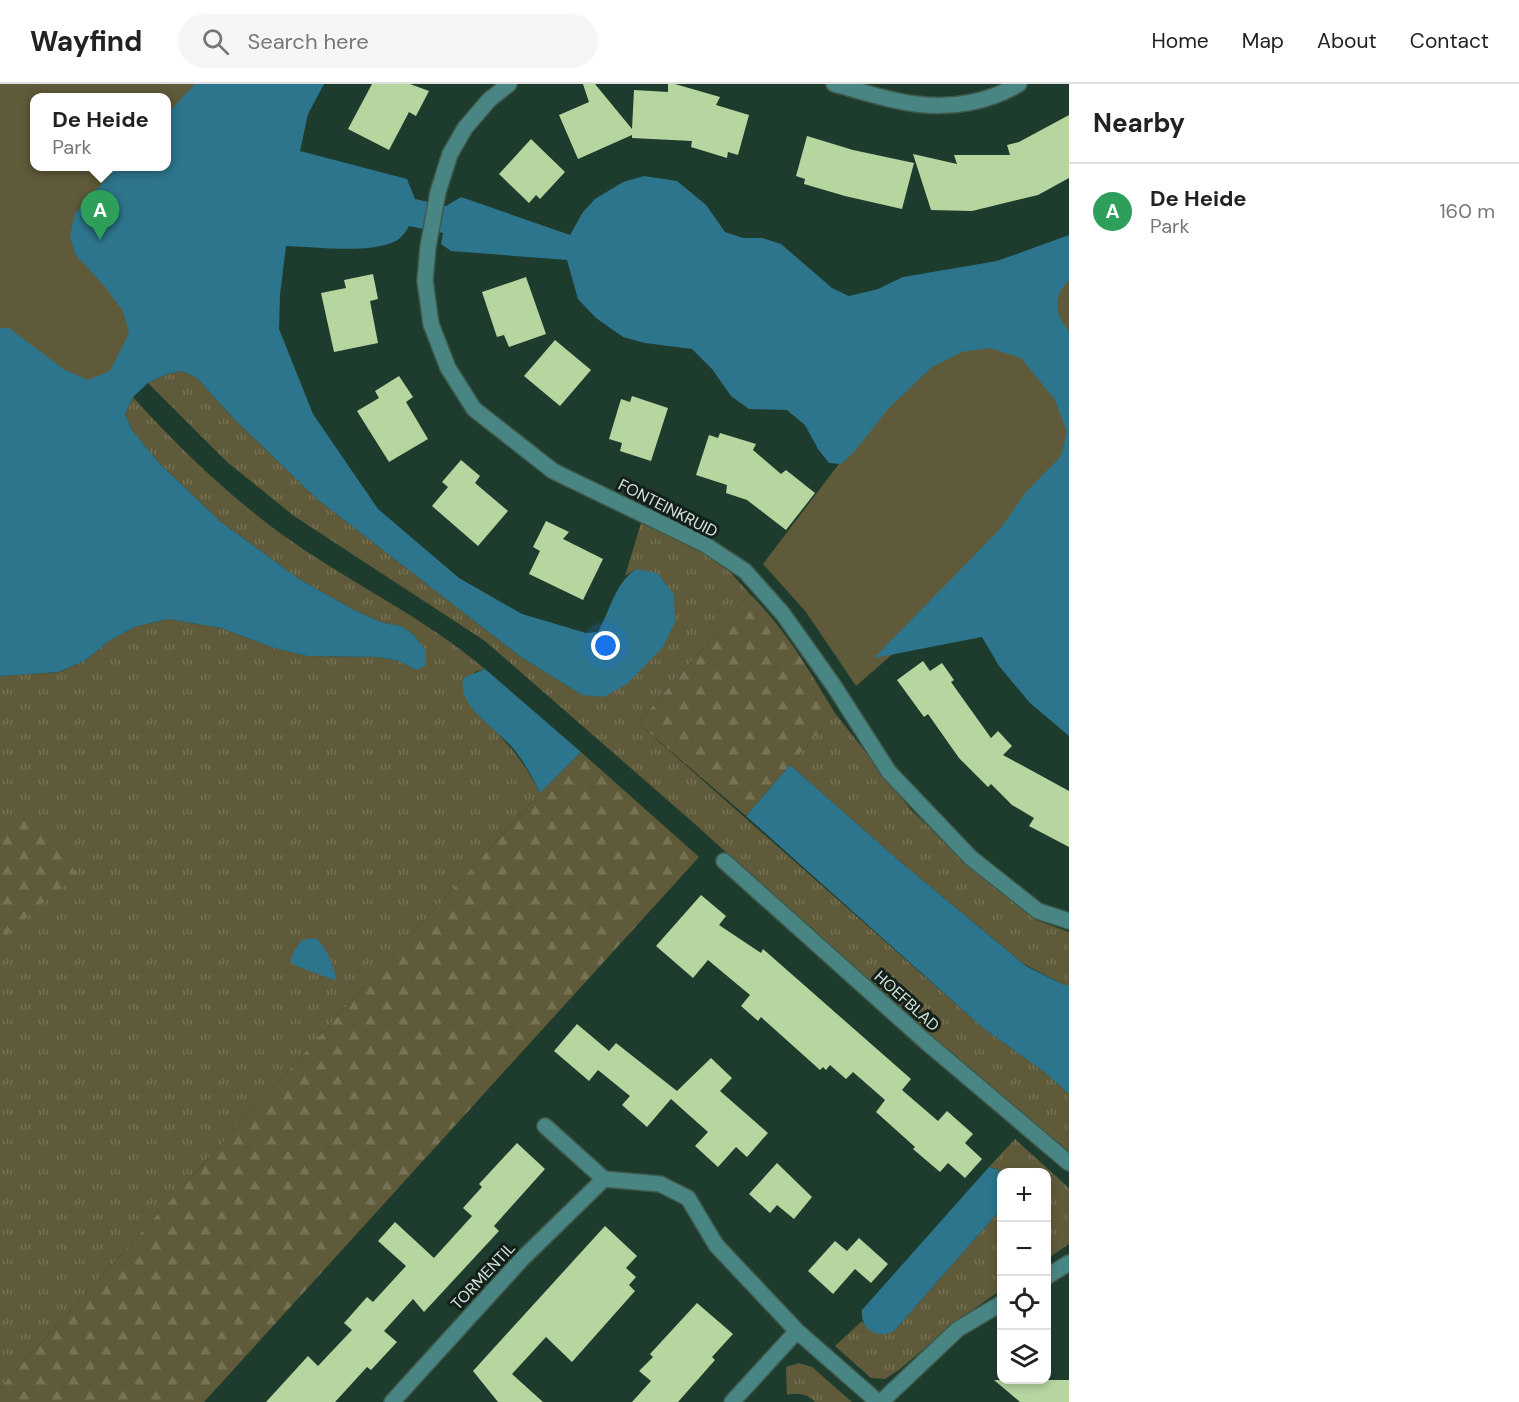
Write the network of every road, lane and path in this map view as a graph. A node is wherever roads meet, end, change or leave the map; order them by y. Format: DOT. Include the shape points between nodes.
graph roads {
  1 [pos="509,84"];
  2 [pos="834,84"];
  3 [pos="1019,84"];
  4 [pos="724,861"];
  5 [pos="1069,921"];
  6 [pos="545,1126"];
  7 [pos="1069,1163"];
  8 [pos="604,1179"];
  9 [pos="1069,1263"];
  10 [pos="1051,1274"];
  11 [pos="997,1306"];
  12 [pos="798,1331"];
  13 [pos="392,1402"];
  14 [pos="732,1402"];
  15 [pos="879,1402"];
  1 -- 5 [label="street, FONTEINKRUID" via="465,128 450,154 428,247 425,281 431,324 448,368 474,409 553,471 704,544 745,571 783,614 889,772 971,858 1038,911"];
  2 -- 3 [label="street" via="916,104 961,105 1001,95"];
  4 -- 7 [label="street, HOEFBLAD" via="925,1041"];
  6 -- 8 [label="street"];
  8 -- 12 [label="street" via="660,1184 688,1198 716,1245"];
  8 -- 13 [label="street, TORMENTIL" via="522,1259"];
  9 -- 10 [label="street"];
  11 -- 15 [label="street" via="958,1329"];
  12 -- 14 [label="street"];
  12 -- 15 [label="street"];
}
